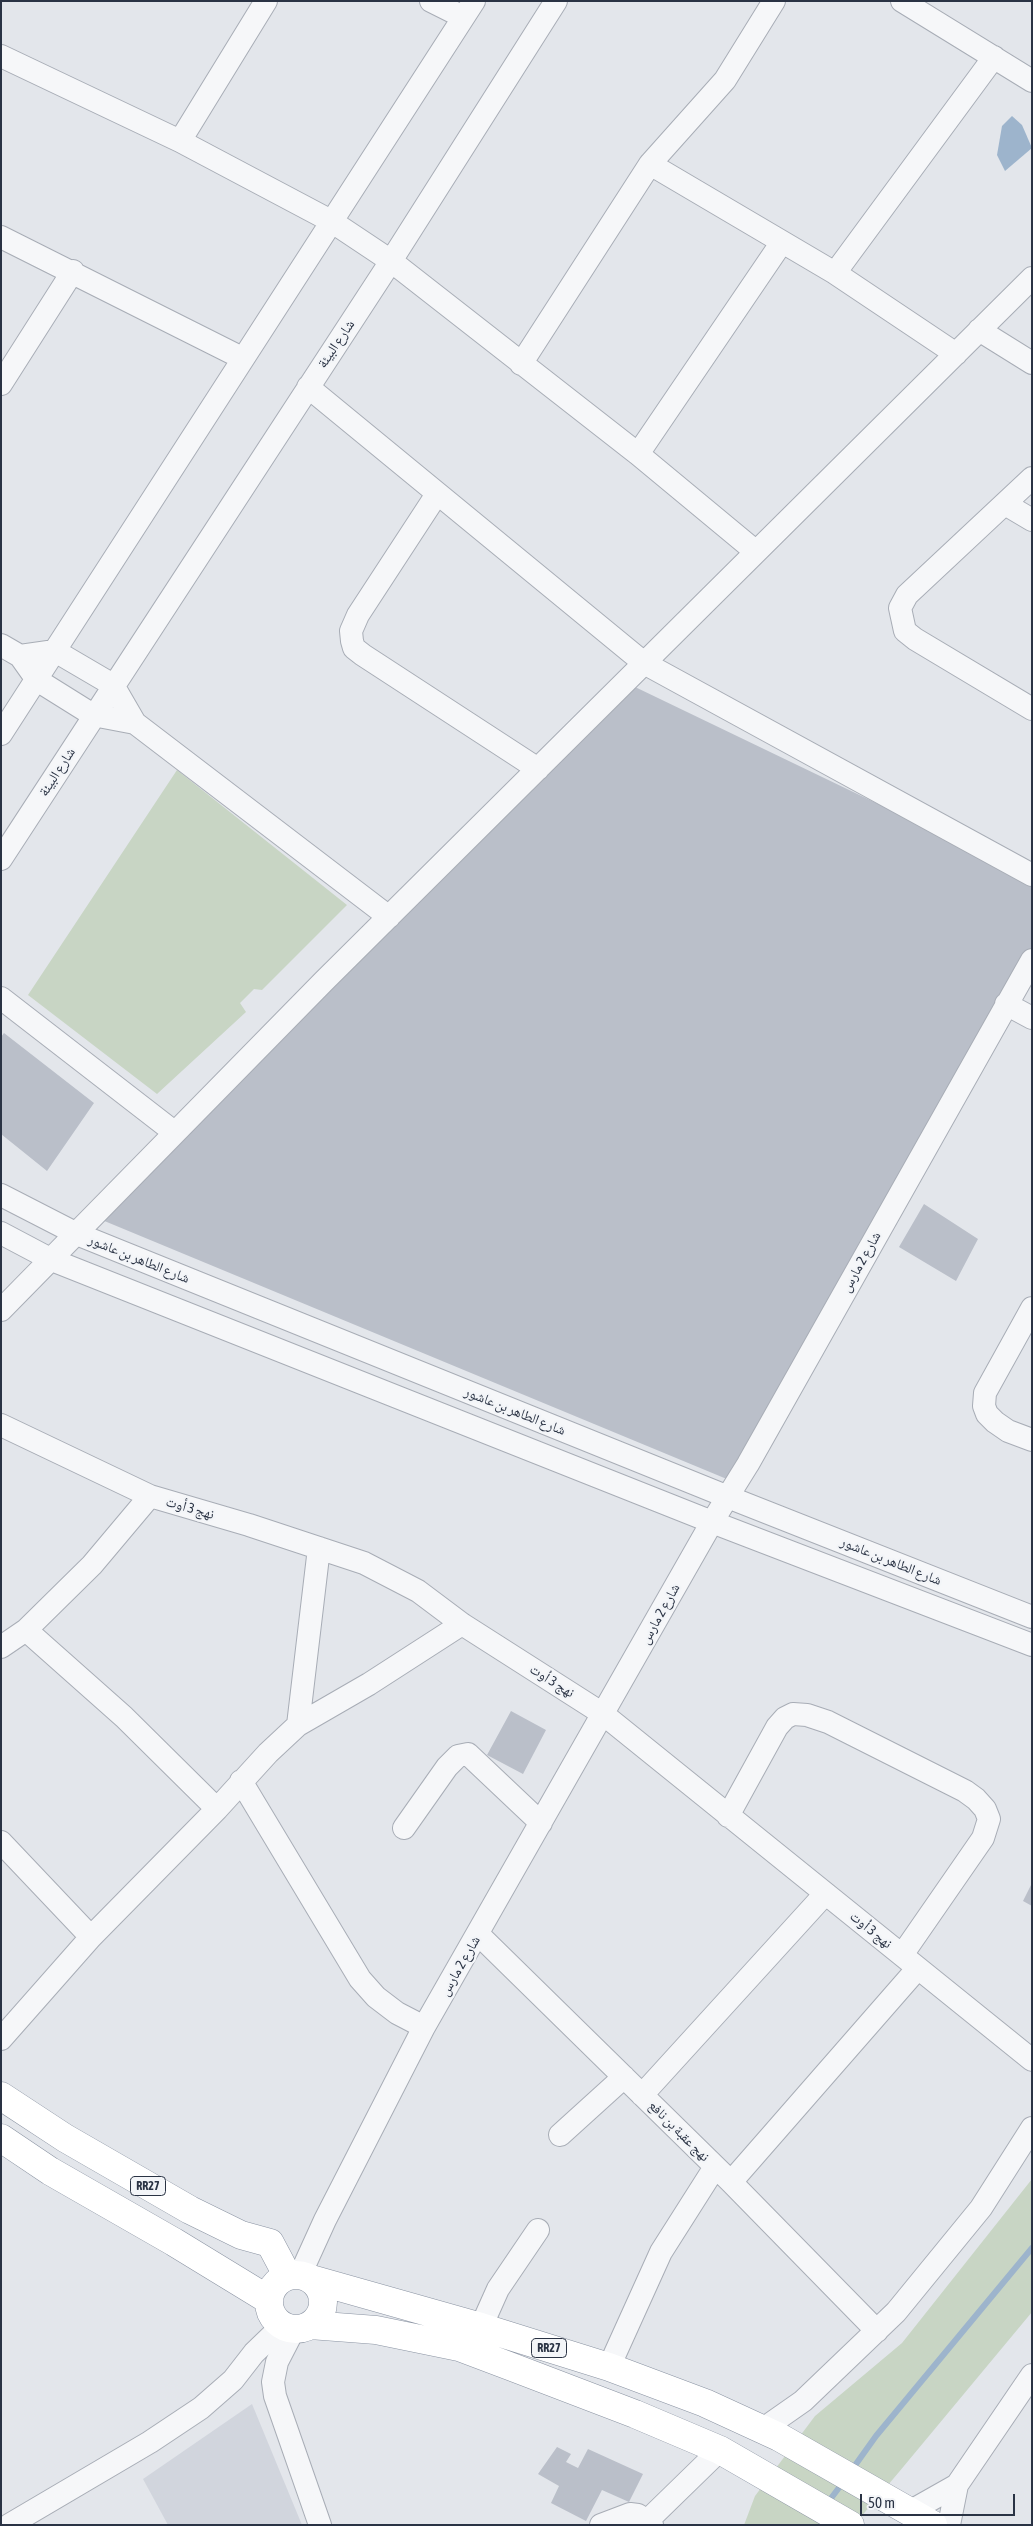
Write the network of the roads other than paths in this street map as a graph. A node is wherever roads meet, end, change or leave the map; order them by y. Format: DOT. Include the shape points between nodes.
graph roads {
  1 [pos="266,1"];
  2 [pos="430,1"];
  3 [pos="556,1"];
  4 [pos="774,1"];
  5 [pos="902,1"];
  6 [pos="469,9"];
  7 [pos="1,56"];
  8 [pos="994,57"];
  9 [pos="1032,81"];
  10 [pos="180,141"];
  11 [pos="650,164"];
  12 [pos="330,221"];
  13 [pos="1,237"];
  14 [pos="782,242"];
  15 [pos="391,261"];
  16 [pos="73,271"];
  17 [pos="835,273"];
  18 [pos="1032,278"];
  19 [pos="979,330"];
  20 [pos="956,354"];
  21 [pos="242,358"];
  22 [pos="1032,363"];
  23 [pos="522,364"];
  24 [pos="1,384"];
  25 [pos="308,387"];
  26 [pos="638,454"];
  27 [pos="1032,478"];
  28 [pos="436,494"];
  29 [pos="1005,504"];
  30 [pos="1032,520"];
  31 [pos="755,551"];
  32 [pos="10,650"];
  33 [pos="55,651"];
  34 [pos="644,663"];
  35 [pos="37,680"];
  36 [pos="113,685"];
  37 [pos="1032,709"];
  38 [pos="93,715"];
  39 [pos="135,722"];
  40 [pos="1,734"];
  41 [pos="538,769"];
  42 [pos="1,859"];
  43 [pos="1032,875"];
  44 [pos="389,917"];
  45 [pos="1032,960"];
  46 [pos="1,998"];
  47 [pos="1006,1004"];
  48 [pos="1032,1018"];
  49 [pos="174,1132"];
  50 [pos="1,1196"];
  51 [pos="1,1233"];
  52 [pos="77,1234"];
  53 [pos="52,1260"];
  54 [pos="1032,1308"];
  55 [pos="1,1310"];
  56 [pos="1,1425"];
  57 [pos="1032,1440"];
  58 [pos="150,1496"];
  59 [pos="728,1497"];
  60 [pos="712,1522"];
  61 [pos="319,1548"];
  62 [pos="1032,1617"];
  63 [pos="462,1624"];
  64 [pos="26,1630"];
  65 [pos="1032,1645"];
  66 [pos="1,1647"];
  67 [pos="603,1714"];
  68 [pos="298,1725"];
  69 [pos="241,1782"];
  70 [pos="217,1809"];
  71 [pos="728,1816"];
  72 [pos="541,1823"];
  73 [pos="404,1828"];
  74 [pos="1,1842"];
  75 [pos="825,1894"];
  76 [pos="478,1934"];
  77 [pos="91,1937"];
  78 [pos="910,1961"];
  79 [pos="424,2026"];
  80 [pos="1,2039"];
  81 [pos="1032,2060"];
  82 [pos="624,2077"];
  83 [pos="642,2095"];
  84 [pos="1,2096"];
  85 [pos="1032,2128"];
  86 [pos="560,2135"];
  87 [pos="1,2138"];
  88 [pos="714,2167"];
  89 [pos="731,2182"];
  90 [pos="538,2230"];
  91 [pos="300,2276"];
  92 [pos="286,2319"];
  93 [pos="481,2326"];
  94 [pos="877,2332"];
  95 [pos="608,2367"];
  96 [pos="1032,2375"];
  97 [pos="771,2433"];
  98 [pos="720,2450"];
  99 [pos="957,2484"];
  100 [pos="914,2513"];
  101 [pos="648,2523"];
  102 [pos="9,2525"];
  103 [pos="320,2525"];
  104 [pos="601,2525"];
  105 [pos="850,2525"];
  106 [pos="950,2525"];
  1 -- 10 [label="street"];
  2 -- 6 [label="street"];
  3 -- 15 [label="street, شارع البيئة"];
  4 -- 11 [label="street" via="740,59"];
  5 -- 8 [label="street"];
  6 -- 12 [label="street"];
  7 -- 10 [label="street"];
  8 -- 9 [label="street"];
  8 -- 17 [label="street"];
  10 -- 12 [label="street"];
  11 -- 14 [label="street"];
  11 -- 23 [label="street"];
  12 -- 15 [label="street"];
  12 -- 21 [label="street"];
  13 -- 16 [label="street"];
  14 -- 17 [label="street"];
  14 -- 26 [label="street"];
  15 -- 23 [label="street"];
  15 -- 25 [label="street, شارع البيئة"];
  16 -- 21 [label="street"];
  16 -- 24 [label="street"];
  17 -- 20 [label="street"];
  18 -- 19 [label="street"];
  19 -- 20 [label="street"];
  19 -- 22 [label="street"];
  20 -- 31 [label="street"];
  21 -- 33 [label="street"];
  23 -- 26 [label="street"];
  25 -- 28 [label="street"];
  25 -- 36 [label="street, شارع البيئة"];
  26 -- 31 [label="street"];
  27 -- 29 [label="street"];
  28 -- 34 [label="street"];
  28 -- 41 [label="street" via="358,615 351,631 354,648"];
  29 -- 30 [label="street"];
  29 -- 37 [label="street" via="907,594 900,608 900,620 915,640"];
  31 -- 34 [label="street"];
  32 -- 33 [label="street"];
  32 -- 35 [label="street"];
  33 -- 35 [label="street"];
  33 -- 36 [label="street"];
  34 -- 41 [label="street"];
  34 -- 43 [label="street"];
  35 -- 38 [label="street"];
  35 -- 40 [label="street"];
  36 -- 38 [label="street, شارع البيئة"];
  36 -- 39 [label="street"];
  38 -- 39 [label="street"];
  38 -- 42 [label="street, شارع البيئة"];
  39 -- 44 [label="street"];
  41 -- 44 [label="street"];
  44 -- 49 [label="street"];
  45 -- 47 [label="street, شارع 2 مارس"];
  46 -- 49 [label="street"];
  47 -- 48 [label="street"];
  47 -- 59 [label="street, شارع 2 مارس"];
  49 -- 52 [label="street"];
  50 -- 52 [label="street, شارع الطاهر بن عاشور"];
  51 -- 53 [label="street, شارع الطاهر بن عاشور"];
  52 -- 53 [label="street"];
  52 -- 59 [label="street, شارع الطاهر بن عاشور"];
  53 -- 55 [label="street"];
  53 -- 60 [label="street, شارع الطاهر بن عاشور"];
  54 -- 57 [label="street" via="985,1393 984,1406 995,1422"];
  56 -- 58 [label="street, نهج 3 أوت"];
  58 -- 61 [label="street, نهج 3 أوت"];
  58 -- 64 [label="street" via="92,1565"];
  59 -- 60 [label="street, شارع 2 مارس"];
  59 -- 62 [label="street, شارع الطاهر بن عاشور"];
  60 -- 65 [label="street, شارع الطاهر بن عاشور"];
  60 -- 67 [label="street, شارع 2 مارس"];
  61 -- 63 [label="street, نهج 3 أوت" via="394,1577"];
  61 -- 68 [label="street"];
  63 -- 67 [label="street, نهج 3 أوت"];
  63 -- 68 [label="street"];
  64 -- 66 [label="street"];
  64 -- 70 [label="street" via="124,1717"];
  67 -- 71 [label="street, نهج 3 أوت"];
  67 -- 72 [label="street, شارع 2 مارس"];
  68 -- 69 [label="street"];
  69 -- 70 [label="street"];
  69 -- 79 [label="street" via="360,1979 390,2008"];
  70 -- 77 [label="street"];
  71 -- 75 [label="street, نهج 3 أوت"];
  71 -- 78 [label="street" via="777,1727 784,1718 793,1714 828,1722 976,1799 989,1819 983,1838"];
  72 -- 73 [label="street" via="468,1754 458,1756 447,1767"];
  72 -- 76 [label="street, شارع 2 مارس"];
  74 -- 77 [label="street"];
  75 -- 78 [label="street, نهج 3 أوت"];
  75 -- 83 [label="street"];
  76 -- 79 [label="street, شارع 2 مارس"];
  76 -- 82 [label="street, نهج عقبة بن نافع"];
  77 -- 80 [label="street"];
  78 -- 81 [label="street, نهج 3 أوت"];
  78 -- 89 [label="street"];
  79 -- 91 [label="street, شارع 2 مارس"];
  82 -- 83 [label="street, نهج عقبة بن نافع"];
  82 -- 86 [label="street"];
  83 -- 88 [label="street, نهج عقبة بن نافع"];
  84 -- 91 [label="highway, RR27" via="65,2138 190,2210 241,2235 270,2244"];
  85 -- 94 [label="street" via="981,2208"];
  87 -- 92 [label="highway, RR27" via="50,2171 174,2242"];
  88 -- 89 [label="street, نهج عقبة بن نافع"];
  88 -- 95 [label="street" via="661,2252"];
  89 -- 94 [label="street, نهج عقبة بن نافع"];
  90 -- 93 [label="street" via="498,2289"];
  91 -- 92 [label="highway" via="275,2285"];
  91 -- 92 [label="highway, RR27" via="320,2288 323,2306 319,2317"];
  91 -- 93 [label="highway, RR27"];
  92 -- 98 [label="highway, RR27" via="376,2330 459,2347"];
  92 -- 102 [label="street" via="233,2380 201,2408"];
  92 -- 103 [label="street" via="273,2382 275,2396"];
  93 -- 95 [label="highway, RR27"];
  94 -- 97 [label="street"];
  95 -- 97 [label="highway, RR27" via="705,2403"];
  96 -- 99 [label="street"];
  97 -- 100 [label="highway, RR27"];
  98 -- 101 [label="street"];
  98 -- 105 [label="highway, RR27"];
  99 -- 100 [label="street"];
  99 -- 106 [label="street"];
  101 -- 104 [label="street" via="630,2514"];
}
